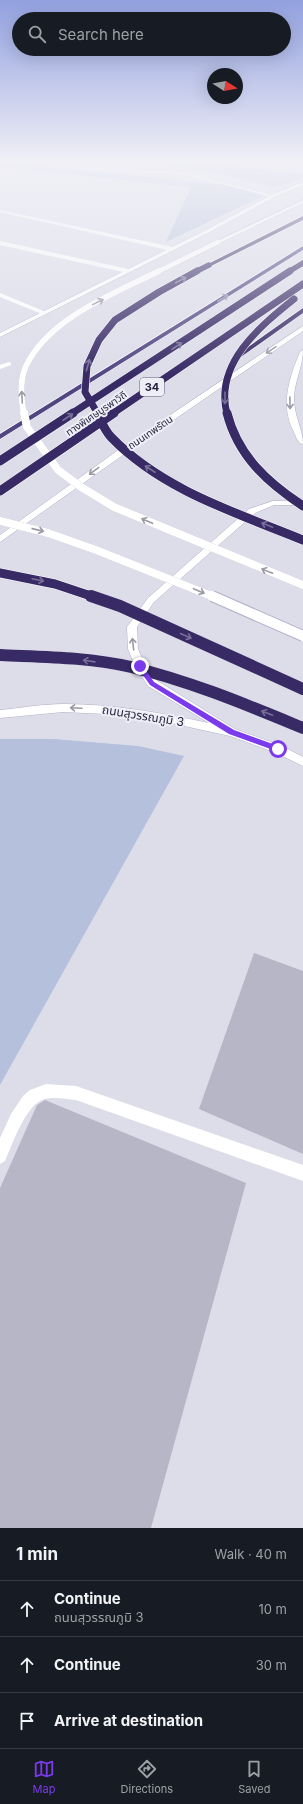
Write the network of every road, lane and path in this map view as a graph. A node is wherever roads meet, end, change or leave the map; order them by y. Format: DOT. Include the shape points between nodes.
graph roads {
  1 [pos="101,233"];
  2 [pos="202,233"];
  3 [pos="236,233"];
  4 [pos="273,233"];
  5 [pos="0,243"];
  6 [pos="303,248"];
  7 [pos="172,249"];
  8 [pos="303,263"];
  9 [pos="128,271"];
  10 [pos="303,284"];
  11 [pos="303,292"];
  12 [pos="0,295"];
  13 [pos="303,310"];
  14 [pos="44,313"];
  15 [pos="303,328"];
  16 [pos="0,335"];
  17 [pos="303,352"];
  18 [pos="236,358"];
  19 [pos="9,364"];
  20 [pos="0,367"];
  21 [pos="0,437"];
  22 [pos="303,442"];
  23 [pos="0,461"];
  24 [pos="0,490"];
  25 [pos="303,502"];
  26 [pos="303,506"];
  27 [pos="0,522"];
  28 [pos="0,539"];
  29 [pos="303,540"];
  30 [pos="0,573"];
  31 [pos="303,585"];
  32 [pos="303,636"];
  33 [pos="0,655"];
  34 [pos="303,690"];
  35 [pos="0,714"];
  36 [pos="303,728"];
  37 [pos="231,732"];
  38 [pos="303,762"];
  39 [pos="0,1156"];
  40 [pos="303,1172"];
  1 -- 7 [label="main road"];
  2 -- 7 [label="main road"];
  31 -- 3 [label="main road, one-way, bridge" via="114,507 81,488 58,470 27,427 22,404 21,384 25,367 36,349 66,321 87,307"];
  29 -- 4 [label="highway, one-way, bridge" via="209,502 168,481 141,463 110,436 84,392 87,366 99,340 115,320 158,292"];
  5 -- 9 [label="main road"];
  21 -- 6 [label="highway, one-way"];
  7 -- 9 [label="main road"];
  23 -- 8 [label="highway, ทางพิเศษบูรพาวิถี, one-way, bridge"];
  9 -- 14 [label="main road"];
  10 -- 24 [label="highway, ทางพิเศษบูรพาวิถี, bridge"];
  11 -- 18 [label="highway, bridge" via="276,313"];
  12 -- 14 [label="main road"];
  13 -- 18 [label="highway"];
  14 -- 16 [label="main road"];
  15 -- 28 [label="main road, ถนนเทพรัตน, one-way" via="127,448"];
  17 -- 22 [label="main road, one-way" via="295,369 290,391 290,412"];
  18 -- 26 [label="highway, one-way, bridge" via="229,370 225,386 225,405 236,439 245,456 259,472"];
  19 -- 20 [label="main road"];
  37 -- 25 [label="main road, one-way" via="152,683 140,666 133,649 132,627 151,600 252,512 273,503"];
  27 -- 32 [label="main road, one-way, bridge" via="48,532 96,550 186,585"];
  30 -- 34 [label="highway, one-way, bridge" via="55,584 120,606"];
  36 -- 33 [label="highway, one-way, bridge" via="212,691 130,667 65,658"];
  37 -- 35 [label="main road, ถนนสุวรรณภูมิ 3, one-way" via="166,718 106,710 63,708"];
  37 -- 38 [label="main road, ถนนสุวรรณภูมิ 3" via="278,749"];
  39 -- 40 [label="main road" via="22,1106 40,1092 60,1091 76,1093"];
}
